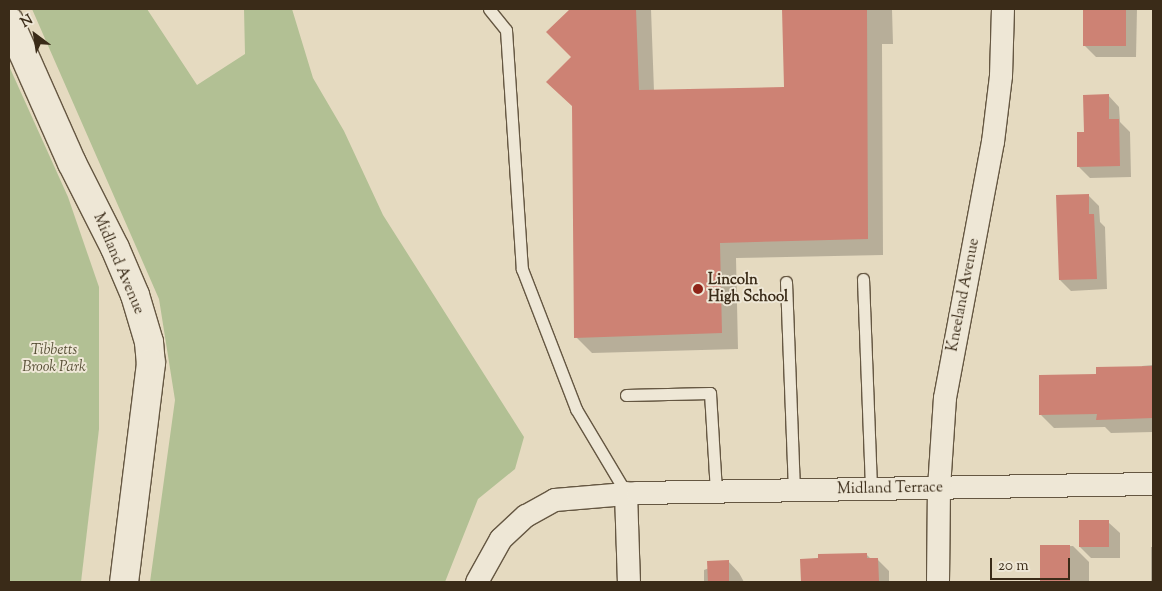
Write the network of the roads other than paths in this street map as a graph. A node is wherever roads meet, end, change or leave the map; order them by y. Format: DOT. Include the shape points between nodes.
graph roads {
  1 [pos="489,9"];
  2 [pos="1003,9"];
  3 [pos="9,21"];
  4 [pos="863,279"];
  5 [pos="786,282"];
  6 [pos="626,395"];
  7 [pos="1153,484"];
  8 [pos="939,488"];
  9 [pos="871,489"];
  10 [pos="794,490"];
  11 [pos="716,492"];
  12 [pos="626,493"];
  13 [pos="124,582"];
  14 [pos="478,582"];
  15 [pos="629,582"];
  16 [pos="938,582"];
  1 -- 12 [label="lane" via="506,30 522,269 576,409"];
  2 -- 8 [label="street, Kneeland Avenue" via="1001,76 993,142 945,398"];
  3 -- 13 [label="street, Midland Avenue" via="72,163 115,248 135,295 149,342 151,363"];
  4 -- 9 [label="lane"];
  5 -- 10 [label="lane"];
  6 -- 11 [label="lane" via="710,393"];
  7 -- 8 [label="street, Midland Terrace"];
  8 -- 9 [label="street, Midland Terrace"];
  8 -- 16 [label="street, Kneeland Avenue"];
  9 -- 10 [label="street, Midland Terrace"];
  10 -- 11 [label="street, Midland Terrace"];
  11 -- 12 [label="street, Midland Terrace"];
  12 -- 14 [label="street, Midland Terrace" via="555,500 526,516 501,539"];
  12 -- 15 [label="street"];
}
